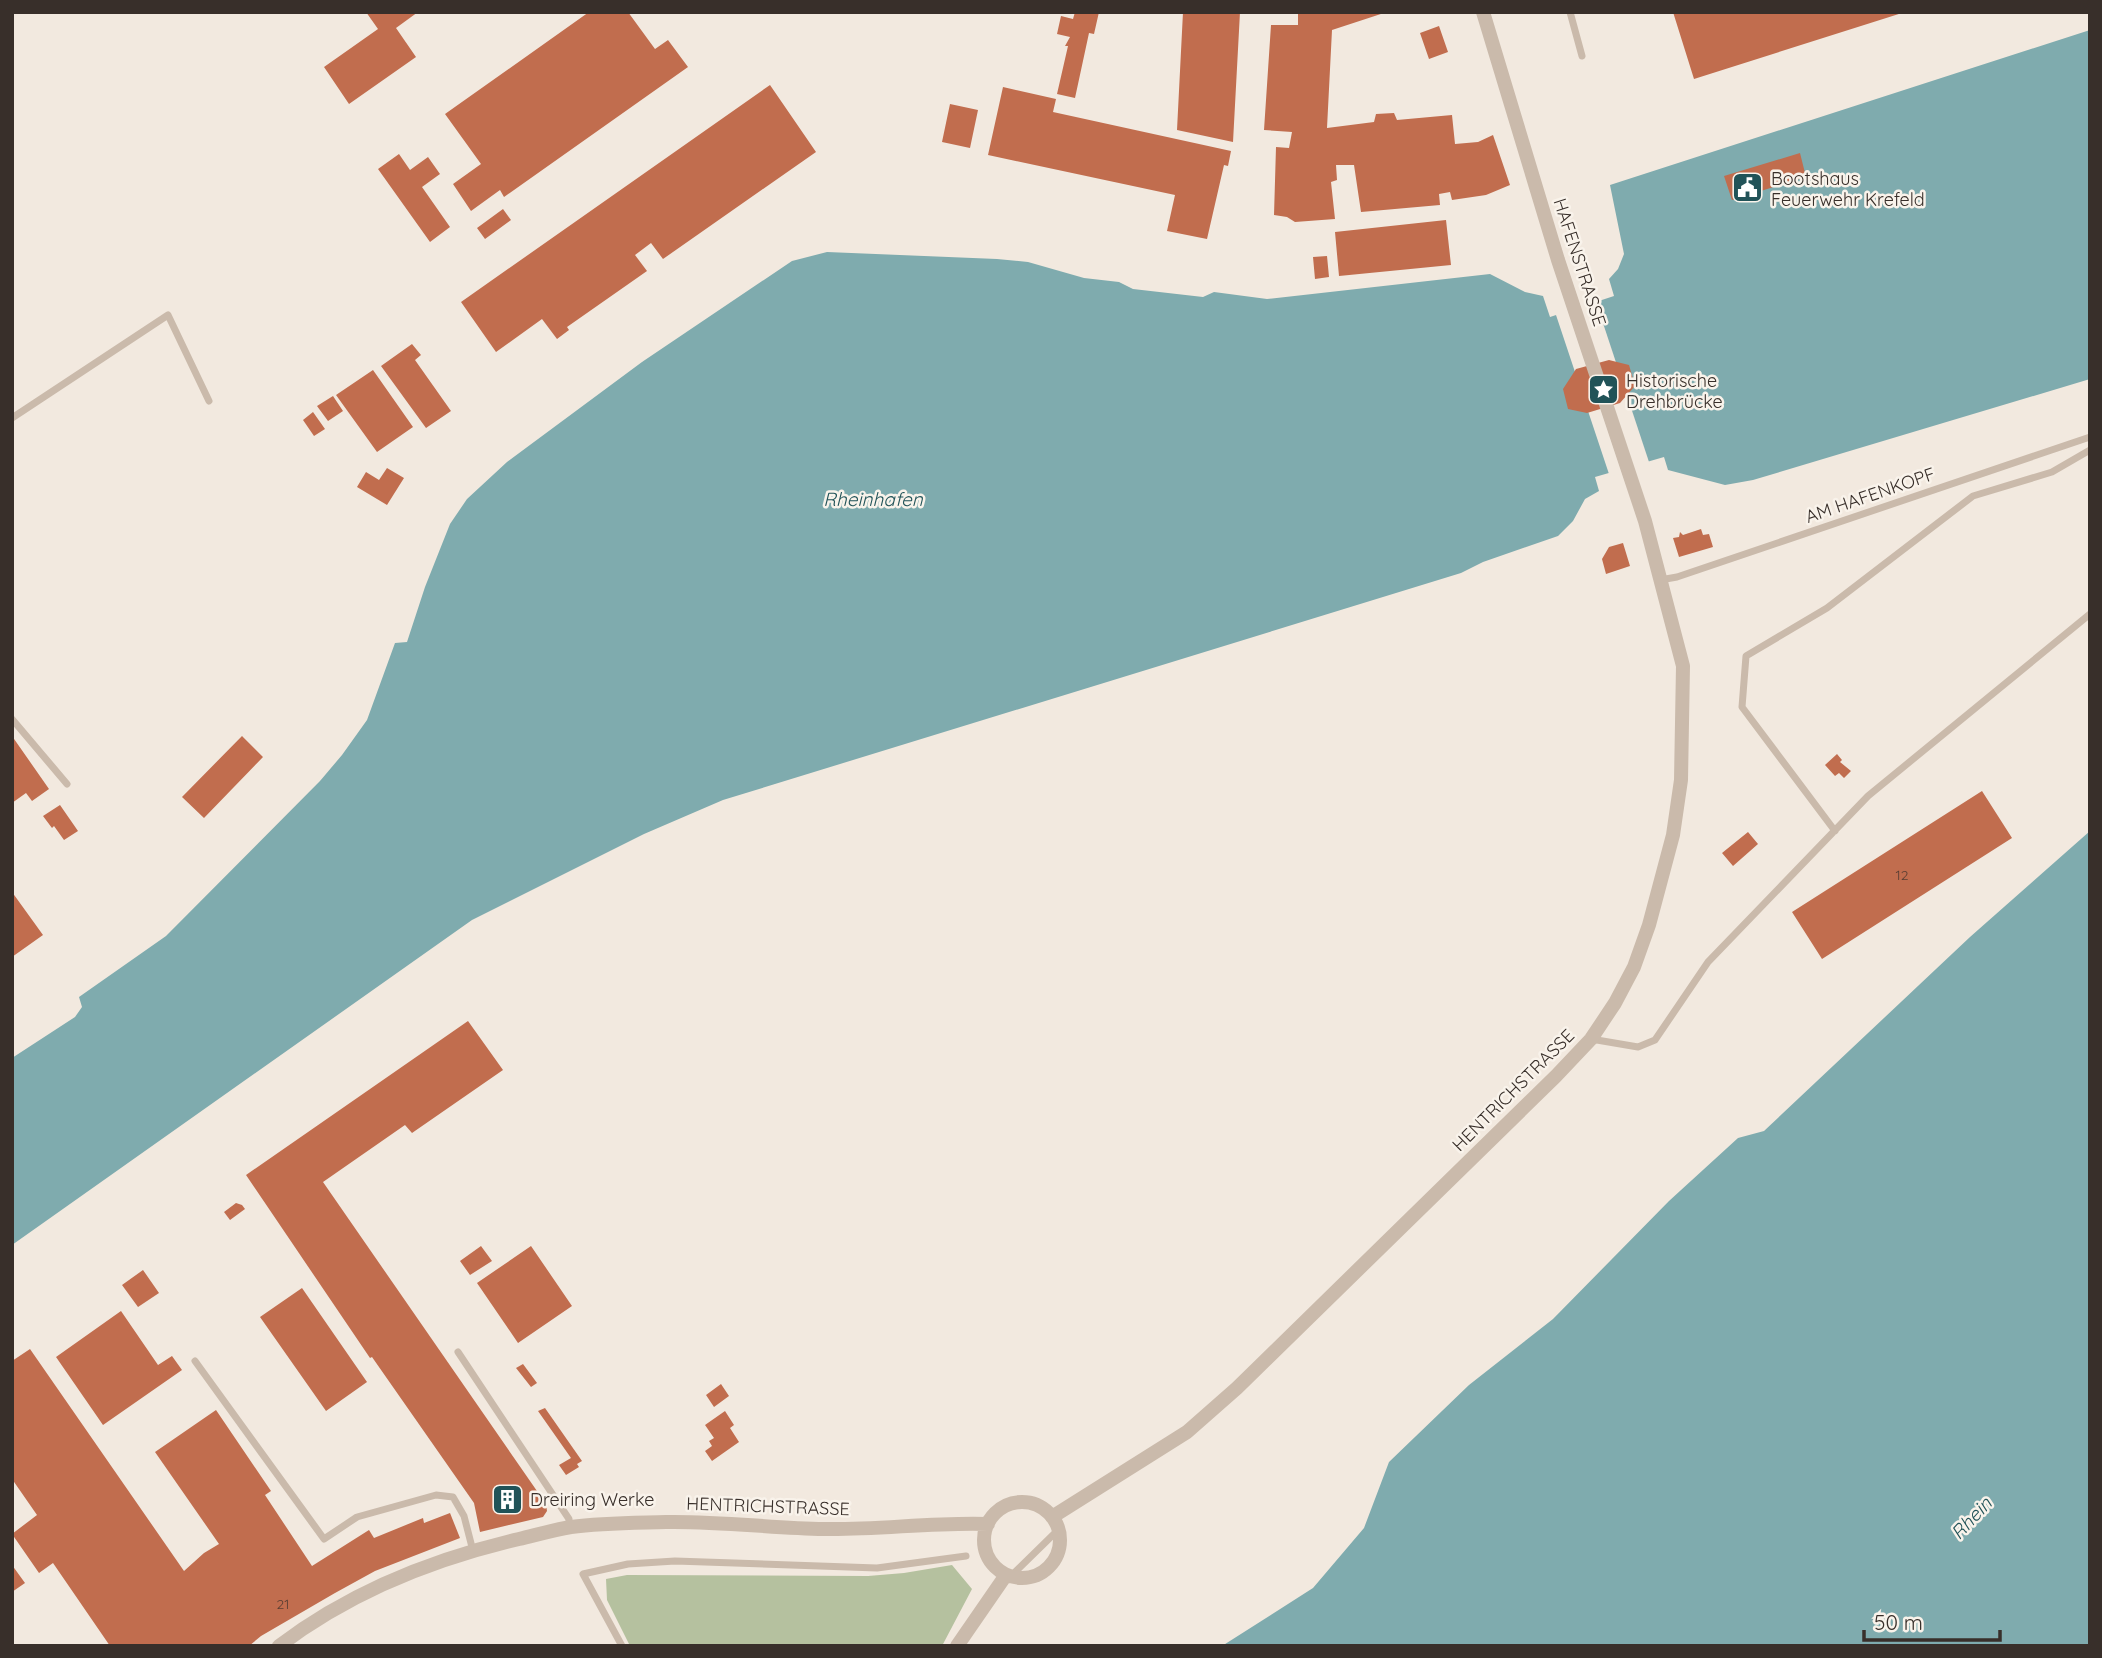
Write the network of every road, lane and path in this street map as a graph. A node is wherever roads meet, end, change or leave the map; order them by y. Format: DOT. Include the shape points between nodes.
graph roads {
  1 [pos="1483,12"];
  2 [pos="1570,12"];
  3 [pos="1582,56"];
  4 [pos="209,401"];
  5 [pos="12,418"];
  6 [pos="2090,437"];
  7 [pos="2090,450"];
  8 [pos="1645,521"];
  9 [pos="1660,580"];
  10 [pos="2090,614"];
  11 [pos="12,719"];
  12 [pos="67,784"];
  13 [pos="1835,831"];
  14 [pos="1591,1039"];
  15 [pos="458,1352"];
  16 [pos="195,1361"];
  17 [pos="1055,1523"];
  18 [pos="988,1524"];
  19 [pos="569,1528"];
  20 [pos="473,1551"];
  21 [pos="966,1556"];
  22 [pos="1009,1576"];
  23 [pos="279,1646"];
  24 [pos="622,1646"];
  25 [pos="957,1646"];
  1 -- 8 [label="street, HAFENSTRASSE" via="1558,260"];
  2 -- 3 [label="lane"];
  4 -- 5 [label="lane" via="168,315"];
  6 -- 9 [label="lane, AM HAFENKOPF"];
  7 -- 13 [label="lane" via="2052,472 1973,496 1827,608 1746,656 1742,707"];
  8 -- 9 [label="street, HENTRICHSTRASSE"];
  9 -- 14 [label="street, HENTRICHSTRASSE" via="1684,666 1681,780 1673,835 1634,967"];
  10 -- 13 [label="lane" via="1868,796"];
  11 -- 12 [label="lane"];
  13 -- 14 [label="lane" via="1708,962 1655,1040 1638,1047"];
  14 -- 17 [label="street, HENTRICHSTRASSE" via="1237,1388 1187,1432"];
  15 -- 19 [label="lane" via="569,1519"];
  16 -- 20 [label="lane" via="324,1539 358,1517 436,1495 453,1497 464,1516"];
  17 -- 18 [label="street" via="1043,1508 1016,1503 1001,1509"];
  17 -- 22 [label="lane"];
  17 -- 22 [label="street" via="1061,1537 1051,1566 1029,1578"];
  18 -- 19 [label="street, HENTRICHSTRASSE" via="822,1529 668,1522"];
  18 -- 22 [label="street" via="985,1550 992,1563"];
  19 -- 20 [label="street, HENTRICHSTRASSE"];
  20 -- 23 [label="street, HENTRICHSTRASSE" via="376,1587"];
  21 -- 24 [label="lane" via="877,1568 675,1561 628,1564 583,1574"];
  22 -- 25 [label="street"];
}
